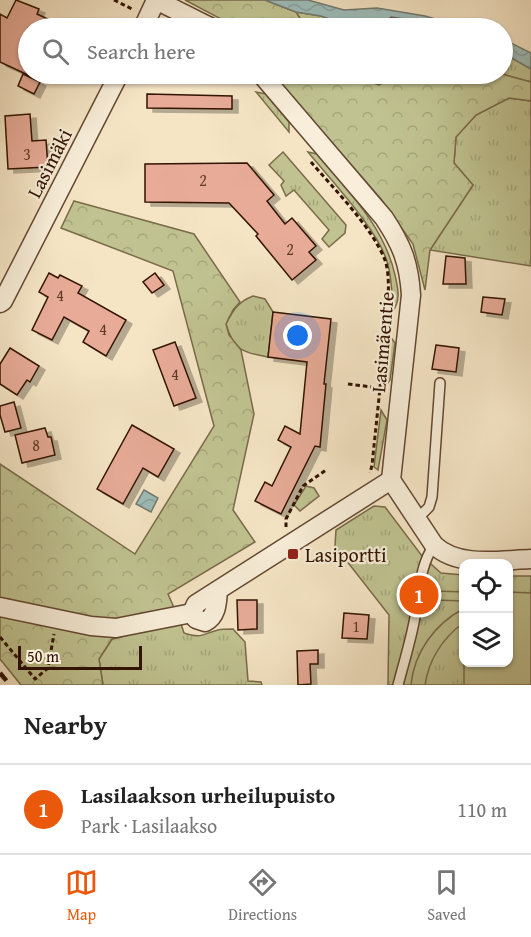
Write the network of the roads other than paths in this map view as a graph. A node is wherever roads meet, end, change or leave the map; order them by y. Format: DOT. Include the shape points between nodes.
graph roads {
  1 [pos="156,0"];
  2 [pos="148,18"];
  3 [pos="192,18"];
  4 [pos="114,84"];
  5 [pos="270,84"];
  6 [pos="0,303"];
  7 [pos="440,383"];
  8 [pos="391,480"];
  9 [pos="416,520"];
  10 [pos="434,545"];
  11 [pos="531,559"];
  12 [pos="0,608"];
  13 [pos="398,685"];
  1 -- 2 [label="street"];
  1 -- 3 [label="street"];
  4 -- 6 [label="street, Lasimäki"];
  5 -- 8 [label="street, Lasimäentie" via="384,218 405,254 411,295"];
  7 -- 9 [label="lane" via="432,497 429,507"];
  8 -- 9 [label="street"];
  8 -- 12 [label="street" via="196,604 192,612 116,628"];
  9 -- 10 [label="street"];
  10 -- 11 [label="street" via="443,553 469,560"];
  10 -- 13 [label="lane" via="423,567 416,616"];
}
